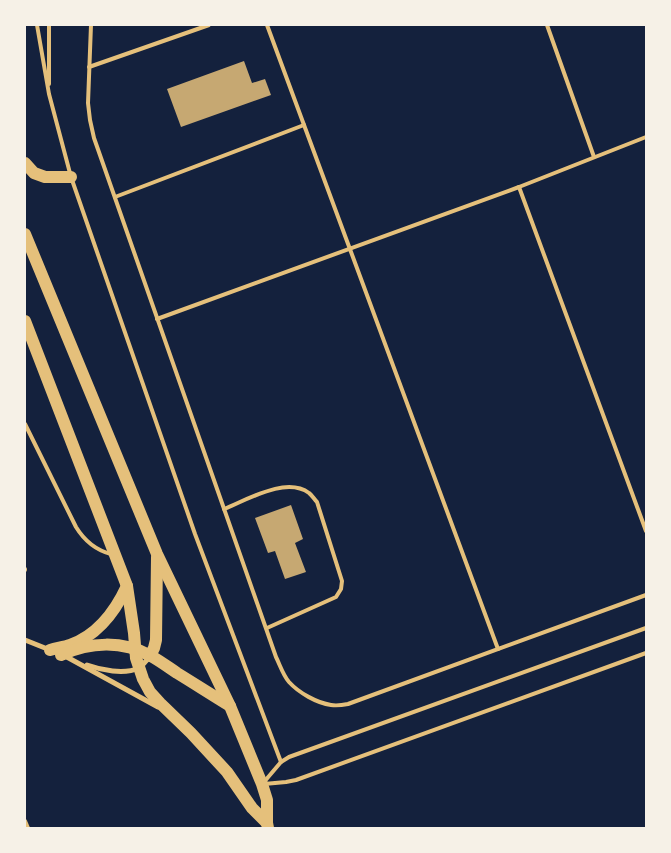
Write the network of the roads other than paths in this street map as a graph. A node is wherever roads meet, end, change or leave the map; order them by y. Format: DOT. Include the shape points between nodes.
graph roads {
  1 [pos="37,25"];
  2 [pos="49,25"];
  3 [pos="90,25"];
  4 [pos="209,25"];
  5 [pos="267,25"];
  6 [pos="547,25"];
  7 [pos="89,67"];
  8 [pos="50,94"];
  9 [pos="304,125"];
  10 [pos="646,137"];
  11 [pos="594,157"];
  12 [pos="25,163"];
  13 [pos="72,177"];
  14 [pos="519,187"];
  15 [pos="115,197"];
  16 [pos="25,234"];
  17 [pos="350,248"];
  18 [pos="157,318"];
  19 [pos="25,321"];
  20 [pos="25,424"];
  21 [pos="224,509"];
  22 [pos="646,531"];
  23 [pos="157,554"];
  24 [pos="116,555"];
  25 [pos="127,586"];
  26 [pos="646,595"];
  27 [pos="266,628"];
  28 [pos="646,628"];
  29 [pos="25,640"];
  30 [pos="135,649"];
  31 [pos="498,649"];
  32 [pos="56,652"];
  33 [pos="646,653"];
  34 [pos="150,656"];
  35 [pos="77,662"];
  36 [pos="138,668"];
  37 [pos="230,706"];
  38 [pos="171,713"];
  39 [pos="281,762"];
  40 [pos="262,784"];
  41 [pos="25,821"];
  42 [pos="267,826"];
  43 [pos="28,828"];
  1 -- 8 [label="lane"];
  2 -- 8 [label="lane"];
  3 -- 7 [label="lane"];
  4 -- 7 [label="lane"];
  5 -- 9 [label="lane"];
  6 -- 11 [label="lane"];
  7 -- 15 [label="lane" via="90,120"];
  8 -- 13 [label="lane"];
  9 -- 15 [label="lane"];
  9 -- 17 [label="lane"];
  10 -- 11 [label="lane"];
  11 -- 14 [label="lane"];
  12 -- 13 [label="main road" via="34,173 45,177"];
  13 -- 39 [label="lane" via="195,534"];
  14 -- 17 [label="lane"];
  14 -- 22 [label="lane"];
  15 -- 18 [label="lane"];
  16 -- 23 [label="main road"];
  17 -- 18 [label="lane"];
  17 -- 31 [label="lane"];
  18 -- 21 [label="lane"];
  19 -- 24 [label="main road"];
  20 -- 24 [label="lane" via="80,534 99,550"];
  21 -- 27 [label="lane"];
  21 -- 27 [label="lane" via="276,488 292,486 308,492 317,502 342,580 341,589 336,597"];
  23 -- 34 [label="main road" via="156,640"];
  23 -- 37 [label="main road"];
  24 -- 25 [label="main road"];
  25 -- 30 [label="main road"];
  25 -- 32 [label="main road" via="114,610 95,631"];
  26 -- 31 [label="lane"];
  27 -- 31 [label="lane" via="289,682 316,700 331,705 348,704"];
  28 -- 39 [label="lane"];
  29 -- 32 [label="street"];
  30 -- 32 [label="main road" via="97,644"];
  30 -- 34 [label="main road"];
  30 -- 36 [label="main road"];
  32 -- 35 [label="street"];
  33 -- 40 [label="lane" via="296,780"];
  34 -- 36 [label="street"];
  34 -- 37 [label="main road"];
  35 -- 36 [label="street" via="106,670"];
  35 -- 38 [label="street"];
  36 -- 38 [label="main road" via="150,692"];
  37 -- 40 [label="main road"];
  38 -- 42 [label="main road" via="227,772"];
  39 -- 40 [label="lane"];
  40 -- 42 [label="main road" via="267,800"];
  41 -- 43 [label="lane"];
}
